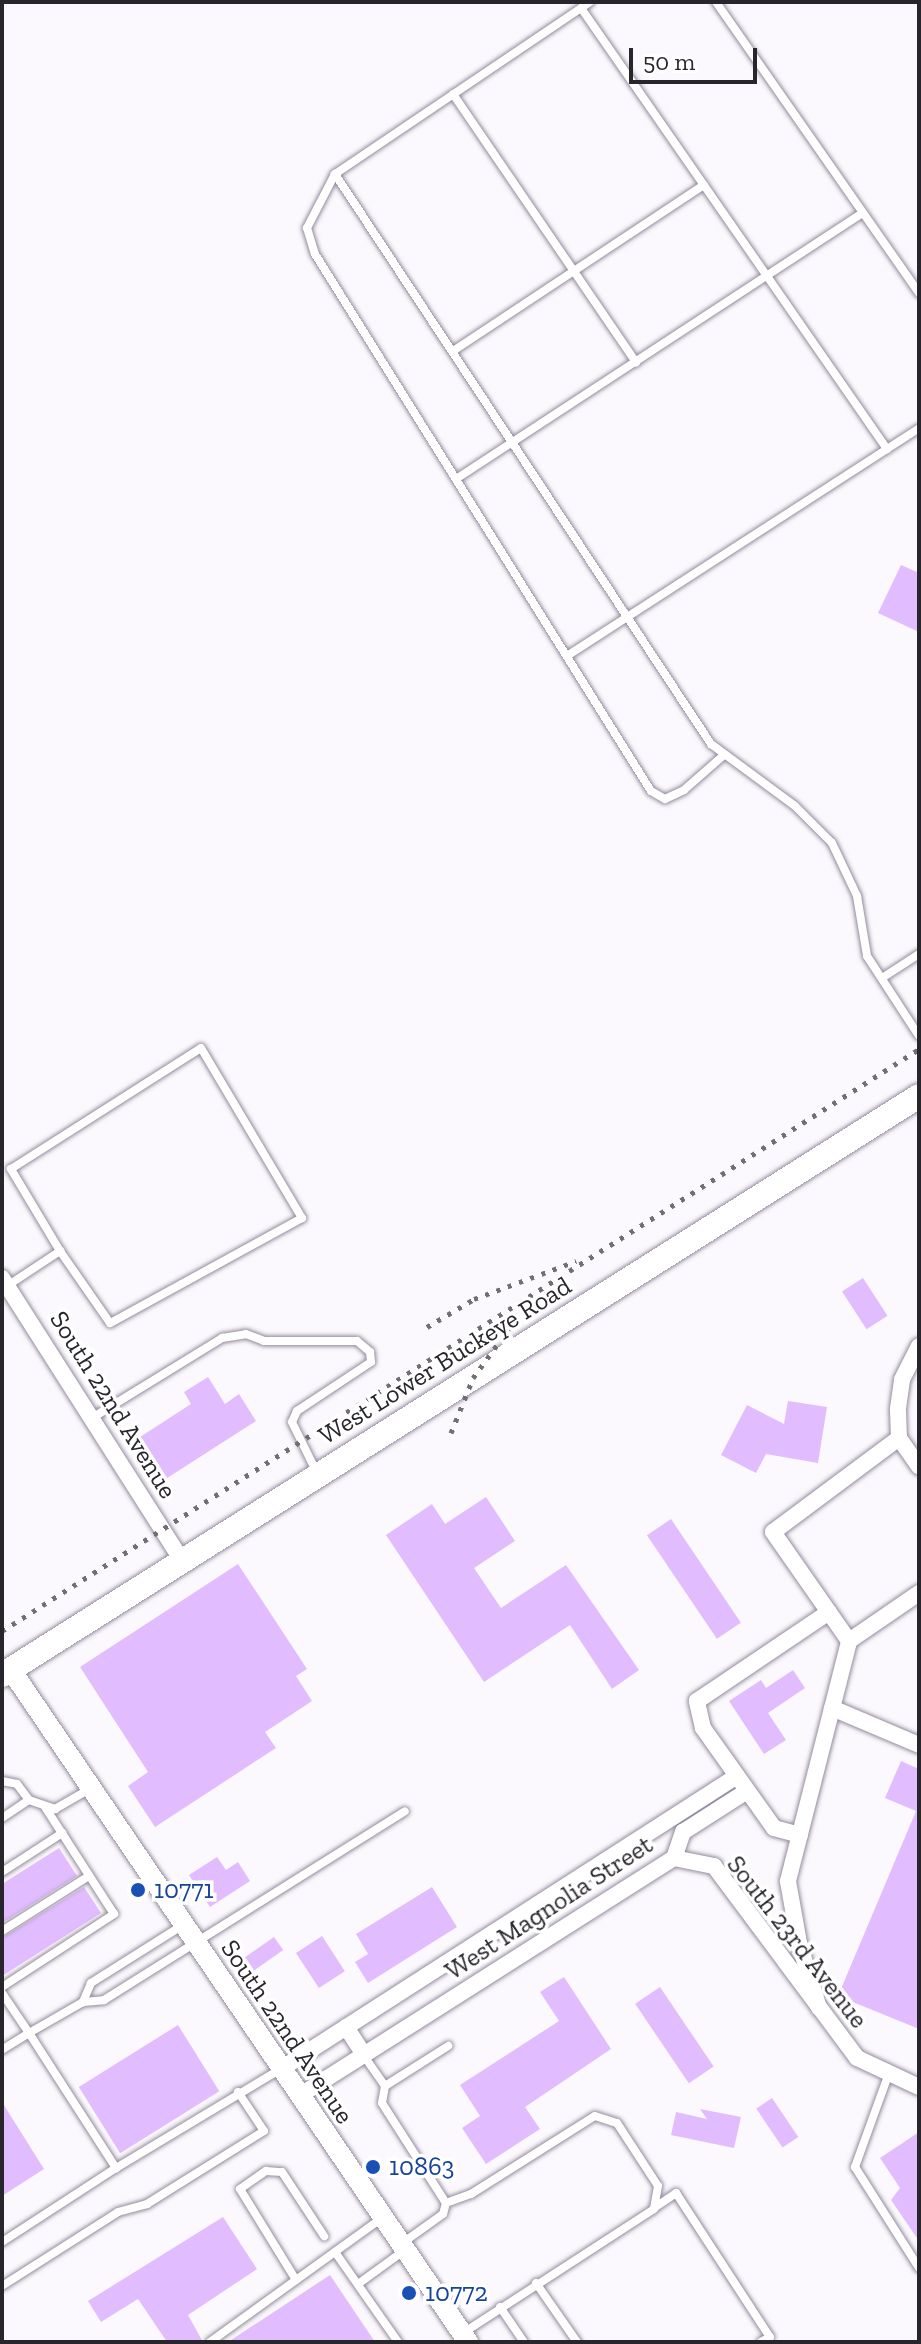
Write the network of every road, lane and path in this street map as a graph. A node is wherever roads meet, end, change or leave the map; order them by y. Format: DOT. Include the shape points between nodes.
graph roads {
  1 [pos="590,2"];
  2 [pos="716,2"];
  3 [pos="581,8"];
  4 [pos="453,94"];
  5 [pos="335,174"];
  6 [pos="704,185"];
  7 [pos="863,213"];
  8 [pos="574,272"];
  9 [pos="767,276"];
  10 [pos="919,293"];
  11 [pos="453,351"];
  12 [pos="636,362"];
  13 [pos="919,428"];
  14 [pos="514,443"];
  15 [pos="887,449"];
  16 [pos="456,479"];
  17 [pos="629,617"];
  18 [pos="567,656"];
  19 [pos="724,755"];
  20 [pos="919,954"];
  21 [pos="882,978"];
  22 [pos="919,1036"];
  23 [pos="919,1096"];
  24 [pos="60,1251"];
  25 [pos="5,1282"];
  26 [pos="919,1346"];
  27 [pos="91,1418"];
  28 [pos="899,1438"];
  29 [pos="919,1467"];
  30 [pos="317,1473"];
  31 [pos="181,1559"];
  32 [pos="919,1593"];
  33 [pos="829,1612"];
  34 [pos="849,1641"];
  35 [pos="7,1672"];
  36 [pos="832,1708"];
  37 [pos="919,1745"];
  38 [pos="737,1776"];
  39 [pos="2,1781"];
  40 [pos="92,1787"];
  41 [pos="747,1791"];
  42 [pos="29,1800"];
  43 [pos="45,1807"];
  44 [pos="405,1811"];
  45 [pos="2,1818"];
  46 [pos="62,1833"];
  47 [pos="800,1835"];
  48 [pos="674,1858"];
  49 [pos="2,1872"];
  50 [pos="89,1876"];
  51 [pos="184,1925"];
  52 [pos="2,1931"];
  53 [pos="195,1943"];
  54 [pos="2,1990"];
  55 [pos="83,2002"];
  56 [pos="819,2008"];
  57 [pos="346,2027"];
  58 [pos="29,2033"];
  59 [pos="448,2046"];
  60 [pos="2,2050"];
  61 [pos="364,2055"];
  62 [pos="281,2069"];
  63 [pos="889,2073"];
  64 [pos="385,2086"];
  65 [pos="919,2087"];
  66 [pos="238,2092"];
  67 [pos="299,2096"];
  68 [pos="116,2168"];
  69 [pos="446,2203"];
  70 [pos="654,2209"];
  71 [pos="382,2217"];
  72 [pos="324,2236"];
  73 [pos="2,2242"];
  74 [pos="403,2247"];
  75 [pos="335,2252"];
  76 [pos="919,2268"];
  77 [pos="296,2280"];
  78 [pos="536,2283"];
  79 [pos="358,2284"];
  80 [pos="2,2286"];
  81 [pos="500,2307"];
  82 [pos="465,2338"];
  83 [pos="210,2342"];
  84 [pos="398,2342"];
  85 [pos="524,2342"];
  86 [pos="577,2342"];
  87 [pos="761,2342"];
  1 -- 3 [label="lane"];
  2 -- 7 [label="lane"];
  3 -- 4 [label="lane"];
  3 -- 6 [label="lane"];
  4 -- 5 [label="lane"];
  4 -- 8 [label="lane"];
  5 -- 11 [label="lane"];
  5 -- 16 [label="lane" via="307,228 315,254"];
  6 -- 8 [label="lane"];
  6 -- 9 [label="lane"];
  7 -- 9 [label="lane"];
  7 -- 10 [label="lane"];
  8 -- 11 [label="lane"];
  8 -- 12 [label="lane"];
  9 -- 12 [label="lane"];
  9 -- 15 [label="lane"];
  11 -- 14 [label="lane"];
  12 -- 14 [label="lane"];
  13 -- 15 [label="lane"];
  14 -- 16 [label="lane"];
  14 -- 17 [label="lane"];
  15 -- 17 [label="lane"];
  16 -- 18 [label="lane"];
  17 -- 18 [label="lane"];
  17 -- 19 [label="lane" via="711,744"];
  18 -- 19 [label="lane" via="651,791 665,799"];
  19 -- 21 [label="lane" via="795,806 832,843 857,896 867,956"];
  20 -- 21 [label="lane"];
  21 -- 22 [label="lane"];
  23 -- 30 [label="main road, West Lower Buckeye Road"];
  24 -- 24 [label="lane" via="11,1169 199,1046 302,1218 110,1323"];
  24 -- 25 [label="lane"];
  25 -- 27 [label="street, South 22nd Avenue"];
  26 -- 28 [label="street" via="902,1380"];
  27 -- 30 [label="lane" via="222,1338 246,1334 264,1341 357,1341 370,1352 371,1362 297,1411 292,1422"];
  27 -- 31 [label="street, South 22nd Avenue"];
  28 -- 29 [label="street"];
  28 -- 33 [label="street" via="773,1532"];
  30 -- 31 [label="main road, West Lower Buckeye Road"];
  31 -- 35 [label="main road, West Lower Buckeye Road"];
  32 -- 34 [label="street"];
  33 -- 34 [label="street"];
  33 -- 38 [label="street" via="697,1701 703,1728"];
  34 -- 36 [label="street"];
  35 -- 40 [label="street, South 22nd Avenue"];
  36 -- 37 [label="street"];
  36 -- 47 [label="street"];
  38 -- 41 [label="street"];
  38 -- 57 [label="street, West Magnolia Street"];
  39 -- 42 [label="lane" via="17,1784"];
  40 -- 43 [label="lane" via="61,1807"];
  40 -- 51 [label="street, South 22nd Avenue"];
  41 -- 47 [label="street" via="774,1828"];
  41 -- 48 [label="street, West Magnolia Street" via="683,1832"];
  42 -- 43 [label="lane"];
  42 -- 45 [label="lane"];
  43 -- 46 [label="lane"];
  44 -- 53 [label="lane"];
  46 -- 49 [label="lane"];
  46 -- 50 [label="lane"];
  47 -- 56 [label="street" via="788,1881 799,1943"];
  48 -- 56 [label="street, South 23rd Avenue" via="714,1866"];
  48 -- 61 [label="street, West Magnolia Street"];
  50 -- 52 [label="lane"];
  50 -- 54 [label="lane" via="114,1914"];
  51 -- 53 [label="street, South 22nd Avenue"];
  51 -- 55 [label="lane" via="91,1983"];
  53 -- 55 [label="lane" via="104,2000"];
  53 -- 62 [label="street, South 22nd Avenue"];
  54 -- 58 [label="lane"];
  55 -- 58 [label="lane"];
  56 -- 63 [label="street, South 23rd Avenue" via="857,2058"];
  57 -- 61 [label="street"];
  57 -- 62 [label="street, West Magnolia Street"];
  58 -- 60 [label="lane"];
  58 -- 68 [label="lane"];
  59 -- 64 [label="lane"];
  61 -- 64 [label="lane"];
  61 -- 67 [label="street, West Magnolia Street"];
  62 -- 66 [label="lane"];
  62 -- 67 [label="street, South 22nd Avenue"];
  63 -- 65 [label="street, South 23rd Avenue"];
  63 -- 76 [label="lane" via="855,2167"];
  64 -- 69 [label="lane" via="382,2103"];
  66 -- 68 [label="lane"];
  66 -- 80 [label="lane" via="264,2131 147,2204 118,2212"];
  67 -- 71 [label="street, South 22nd Avenue"];
  68 -- 73 [label="lane"];
  69 -- 70 [label="lane" via="471,2194 595,2116 606,2116 617,2123 658,2186"];
  69 -- 74 [label="lane" via="443,2214"];
  70 -- 78 [label="lane"];
  70 -- 87 [label="lane" via="676,2193 770,2337"];
  71 -- 74 [label="street, South 22nd Avenue"];
  71 -- 75 [label="lane"];
  72 -- 77 [label="lane" via="282,2172 266,2171 240,2189"];
  74 -- 79 [label="lane"];
  74 -- 82 [label="street, South 22nd Avenue"];
  75 -- 77 [label="lane"];
  75 -- 79 [label="lane"];
  77 -- 83 [label="lane"];
  78 -- 81 [label="lane"];
  78 -- 86 [label="lane"];
  79 -- 84 [label="lane"];
  81 -- 82 [label="lane"];
  81 -- 85 [label="lane"];
}
